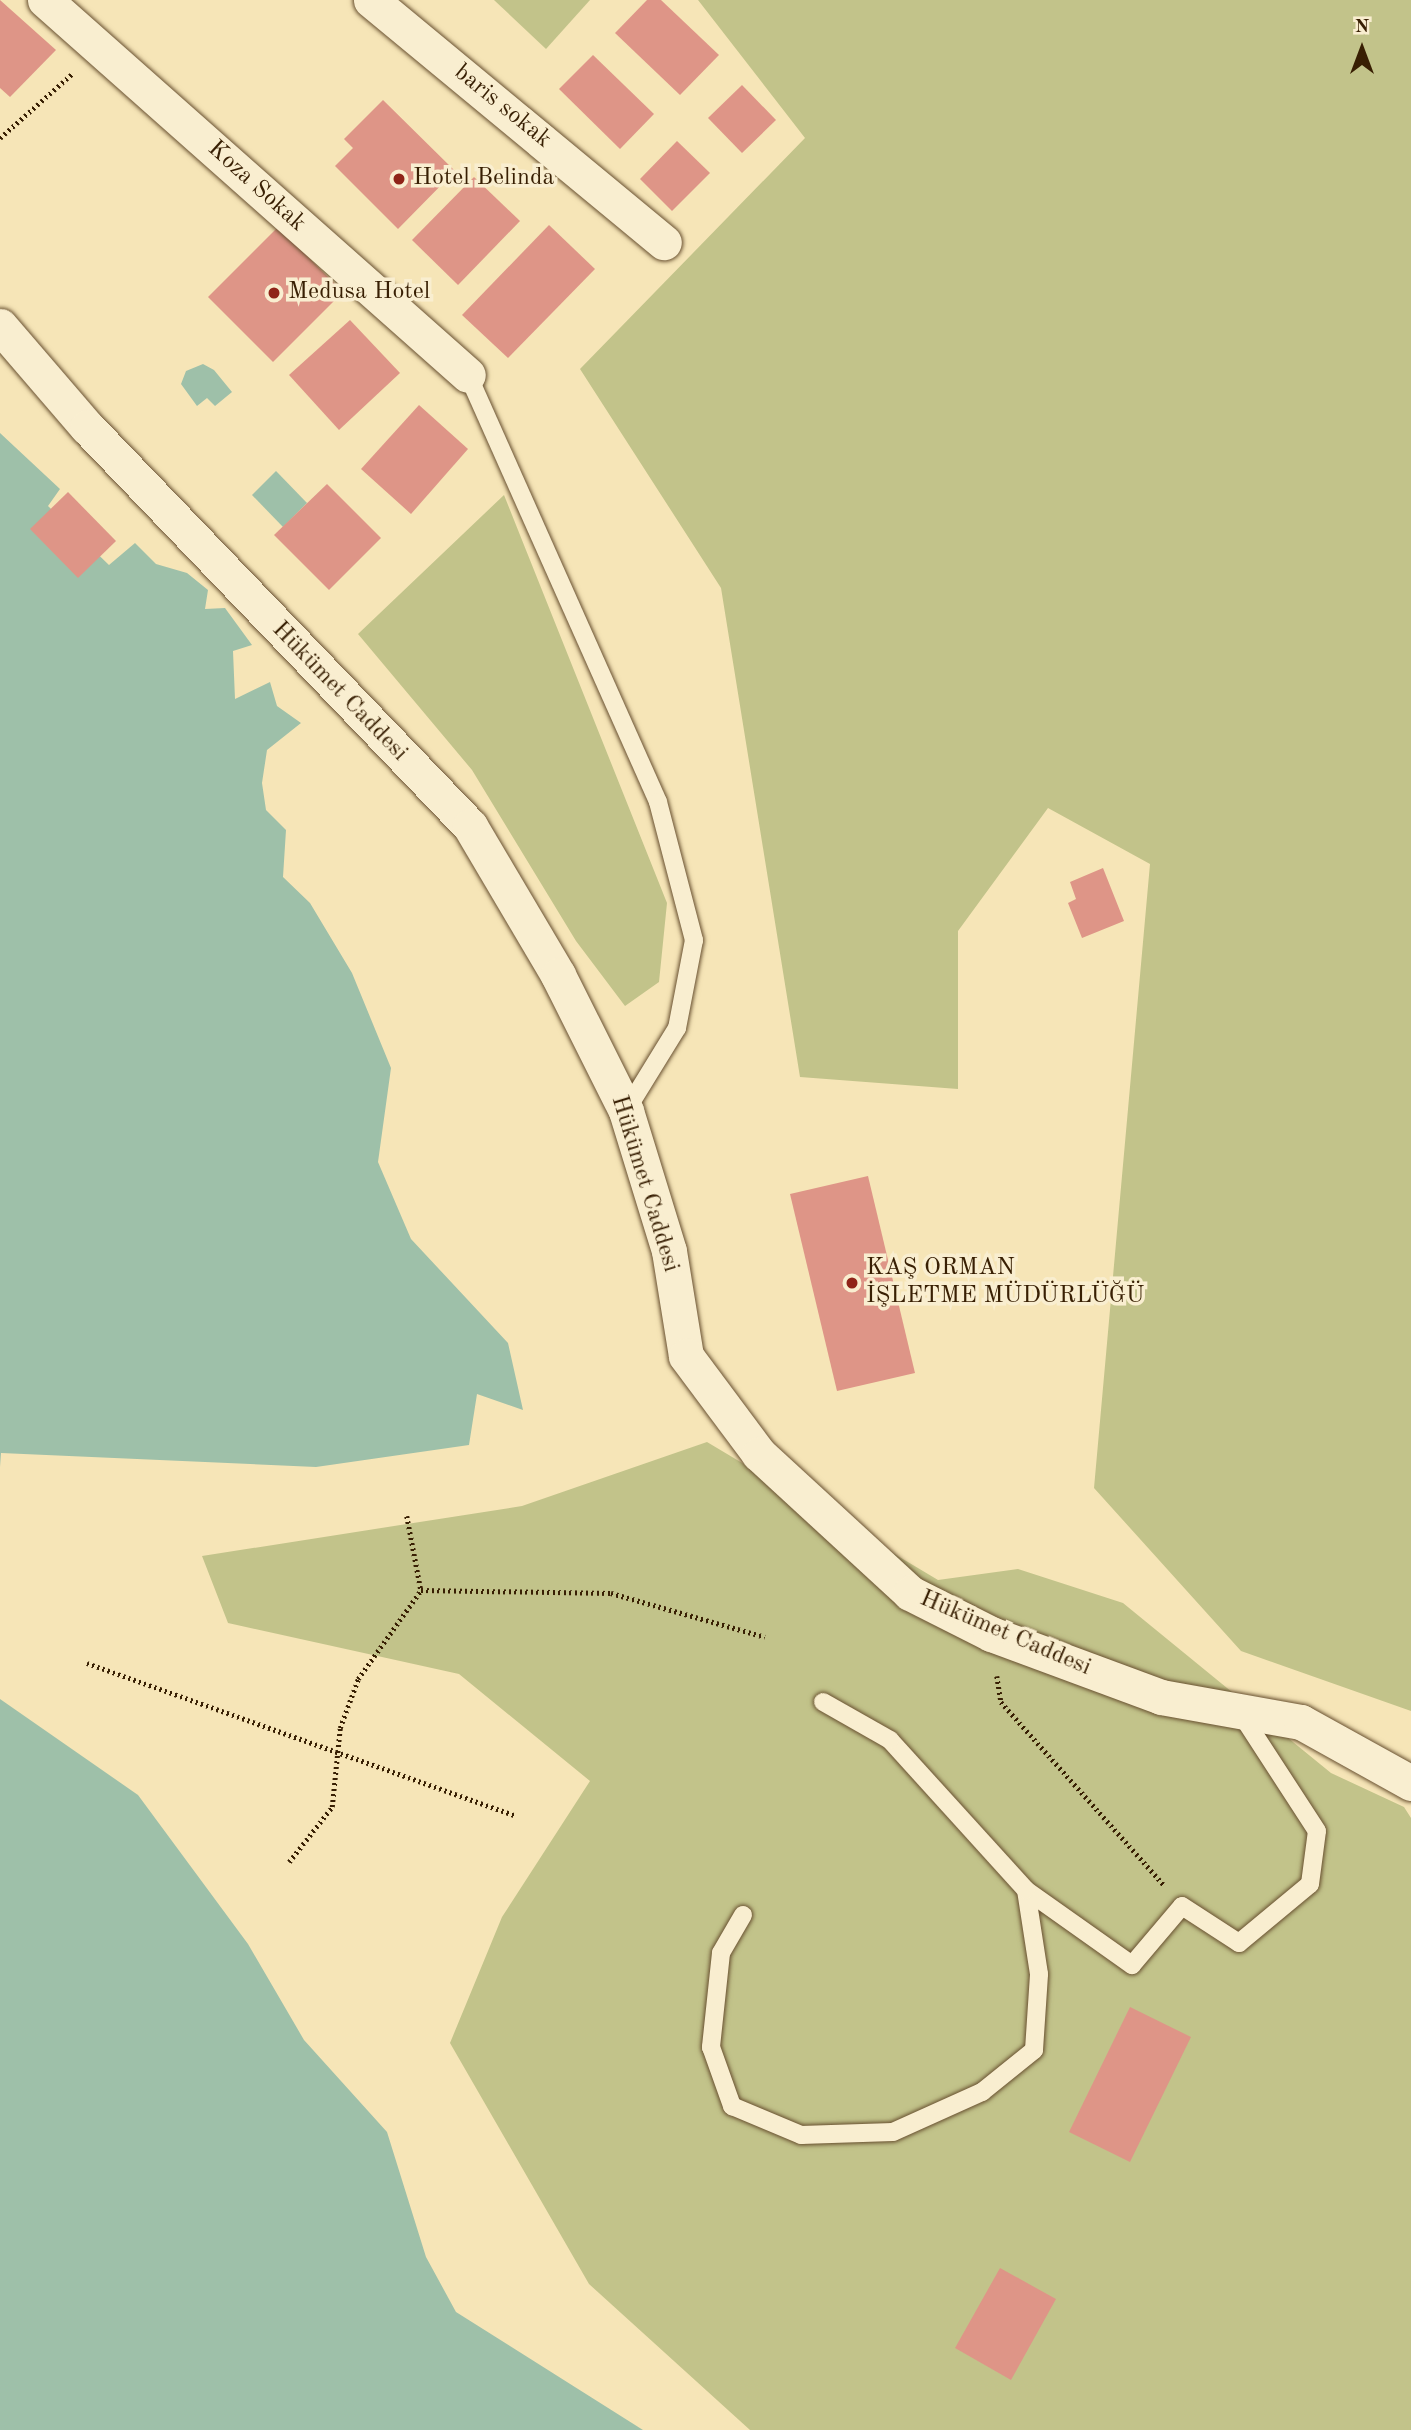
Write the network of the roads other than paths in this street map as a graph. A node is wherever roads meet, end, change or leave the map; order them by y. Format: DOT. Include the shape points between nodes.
graph roads {
  1 [pos="45,0"];
  2 [pos="371,0"];
  3 [pos="664,242"];
  4 [pos="0,326"];
  5 [pos="468,375"];
  6 [pos="626,1111"];
  7 [pos="823,1702"];
  8 [pos="1239,1711"];
  9 [pos="1411,1783"];
  10 [pos="1027,1890"];
  11 [pos="743,1915"];
  1 -- 5 [label="street, Koza Sokak"];
  2 -- 3 [label="street, baris sokak"];
  4 -- 6 [label="street, Hükümet Caddesi" via="105,446 470,826 558,975"];
  5 -- 6 [label="lane" via="658,802 694,940 677,1028"];
  6 -- 8 [label="street, Hükümet Caddesi" via="669,1251 686,1356 759,1454 910,1593 991,1634 1161,1697"];
  7 -- 10 [label="lane" via="890,1740"];
  8 -- 9 [label="street, Hükümet Caddesi" via="1301,1722"];
  8 -- 10 [label="lane" via="1317,1831 1310,1884 1239,1943 1182,1906 1132,1965"];
  10 -- 11 [label="lane" via="1039,1975 1034,2050 982,2092 893,2132 801,2136 732,2106 711,2047 721,1953"];
}
